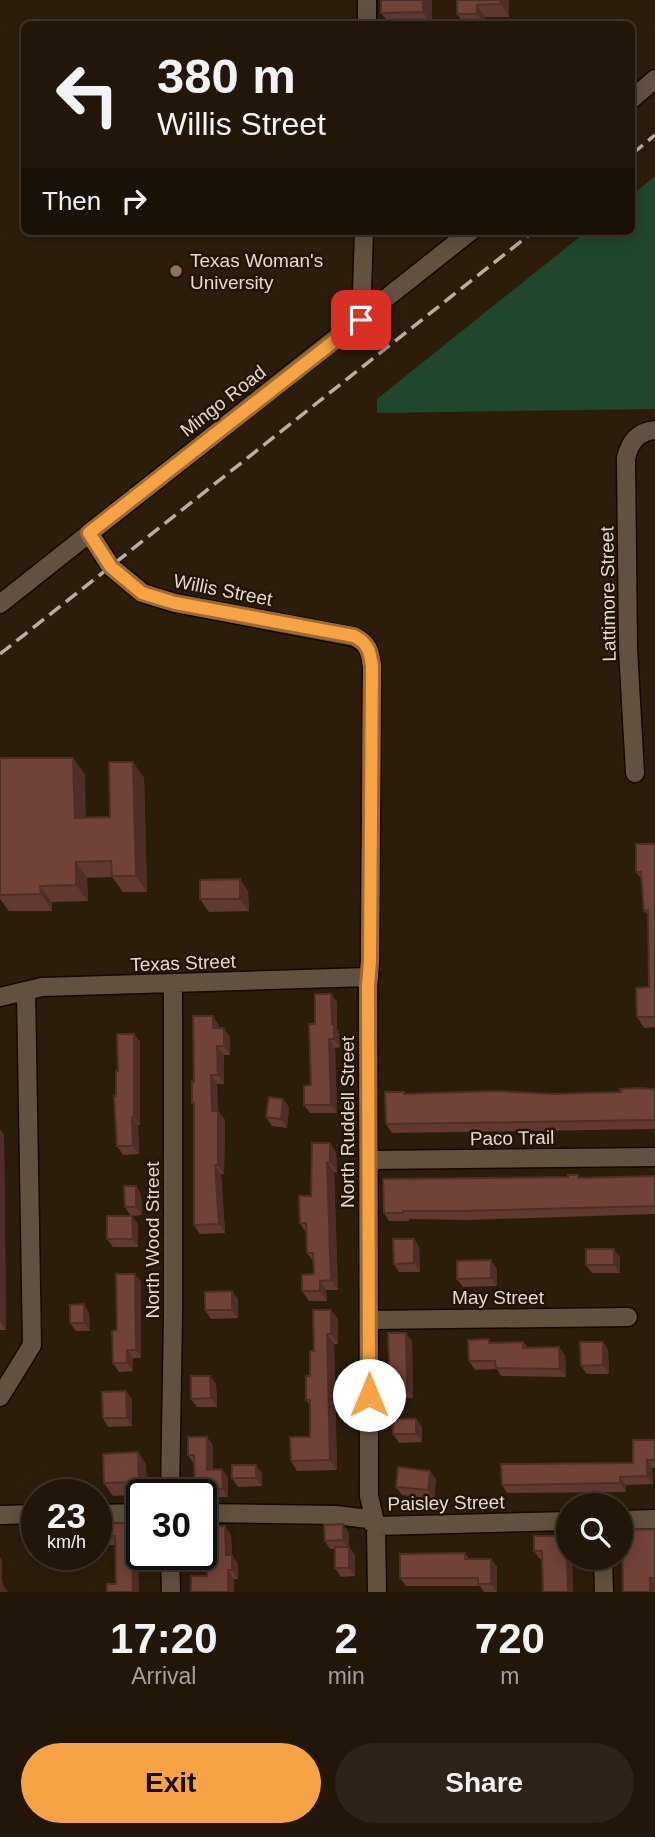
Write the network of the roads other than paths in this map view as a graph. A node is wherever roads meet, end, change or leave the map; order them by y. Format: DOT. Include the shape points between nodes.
graph roads {
  1 [pos="367,0"];
  2 [pos="367,21"];
  3 [pos="655,79"];
  4 [pos="635,96"];
  5 [pos="363,235"];
  6 [pos="466,235"];
  7 [pos="361,320"];
  8 [pos="655,430"];
  9 [pos="89,533"];
  10 [pos="0,604"];
  11 [pos="370,651"];
  12 [pos="635,773"];
  13 [pos="368,977"];
  14 [pos="173,985"];
  15 [pos="26,991"];
  16 [pos="0,997"];
  17 [pos="655,1157"];
  18 [pos="369,1160"];
  19 [pos="628,1317"];
  20 [pos="369,1320"];
  21 [pos="0,1397"];
  22 [pos="170,1479"];
  23 [pos="217,1513"];
  24 [pos="21,1514"];
  25 [pos="0,1515"];
  26 [pos="655,1519"];
  27 [pos="633,1520"];
  28 [pos="556,1521"];
  29 [pos="376,1526"];
  30 [pos="170,1570"];
  31 [pos="603,1570"];
  32 [pos="171,1592"];
  33 [pos="377,1592"];
  34 [pos="604,1592"];
  1 -- 2 [label="street"];
  3 -- 4 [label="street"];
  5 -- 7 [label="street"];
  6 -- 7 [label="street, Mingo Road"];
  7 -- 9 [label="street, Mingo Road"];
  8 -- 12 [label="street, Lattimore Street" via="635,438 626,458"];
  9 -- 10 [label="street, Mingo Road"];
  9 -- 11 [label="street, Willis Street" via="111,567 142,593 354,636"];
  11 -- 13 [label="street, North Ruddell Street"];
  13 -- 14 [label="street, Texas Street"];
  13 -- 18 [label="street, North Ruddell Street"];
  14 -- 15 [label="street, Texas Street"];
  14 -- 22 [label="street, North Wood Street"];
  15 -- 16 [label="street, Texas Street"];
  15 -- 21 [label="street" via="32,1345"];
  17 -- 18 [label="street, Paco Trail"];
  18 -- 20 [label="street, North Ruddell Street"];
  19 -- 20 [label="street, May Street"];
  20 -- 29 [label="street, North Ruddell Street" via="369,1496"];
  23 -- 29 [label="street, Paisley Street" via="336,1515 368,1519"];
  24 -- 25 [label="street"];
  26 -- 27 [label="street"];
  28 -- 29 [label="street, Paisley Street"];
  29 -- 33 [label="street, North Ruddell Street"];
  30 -- 32 [label="street"];
  31 -- 34 [label="street"];
}
